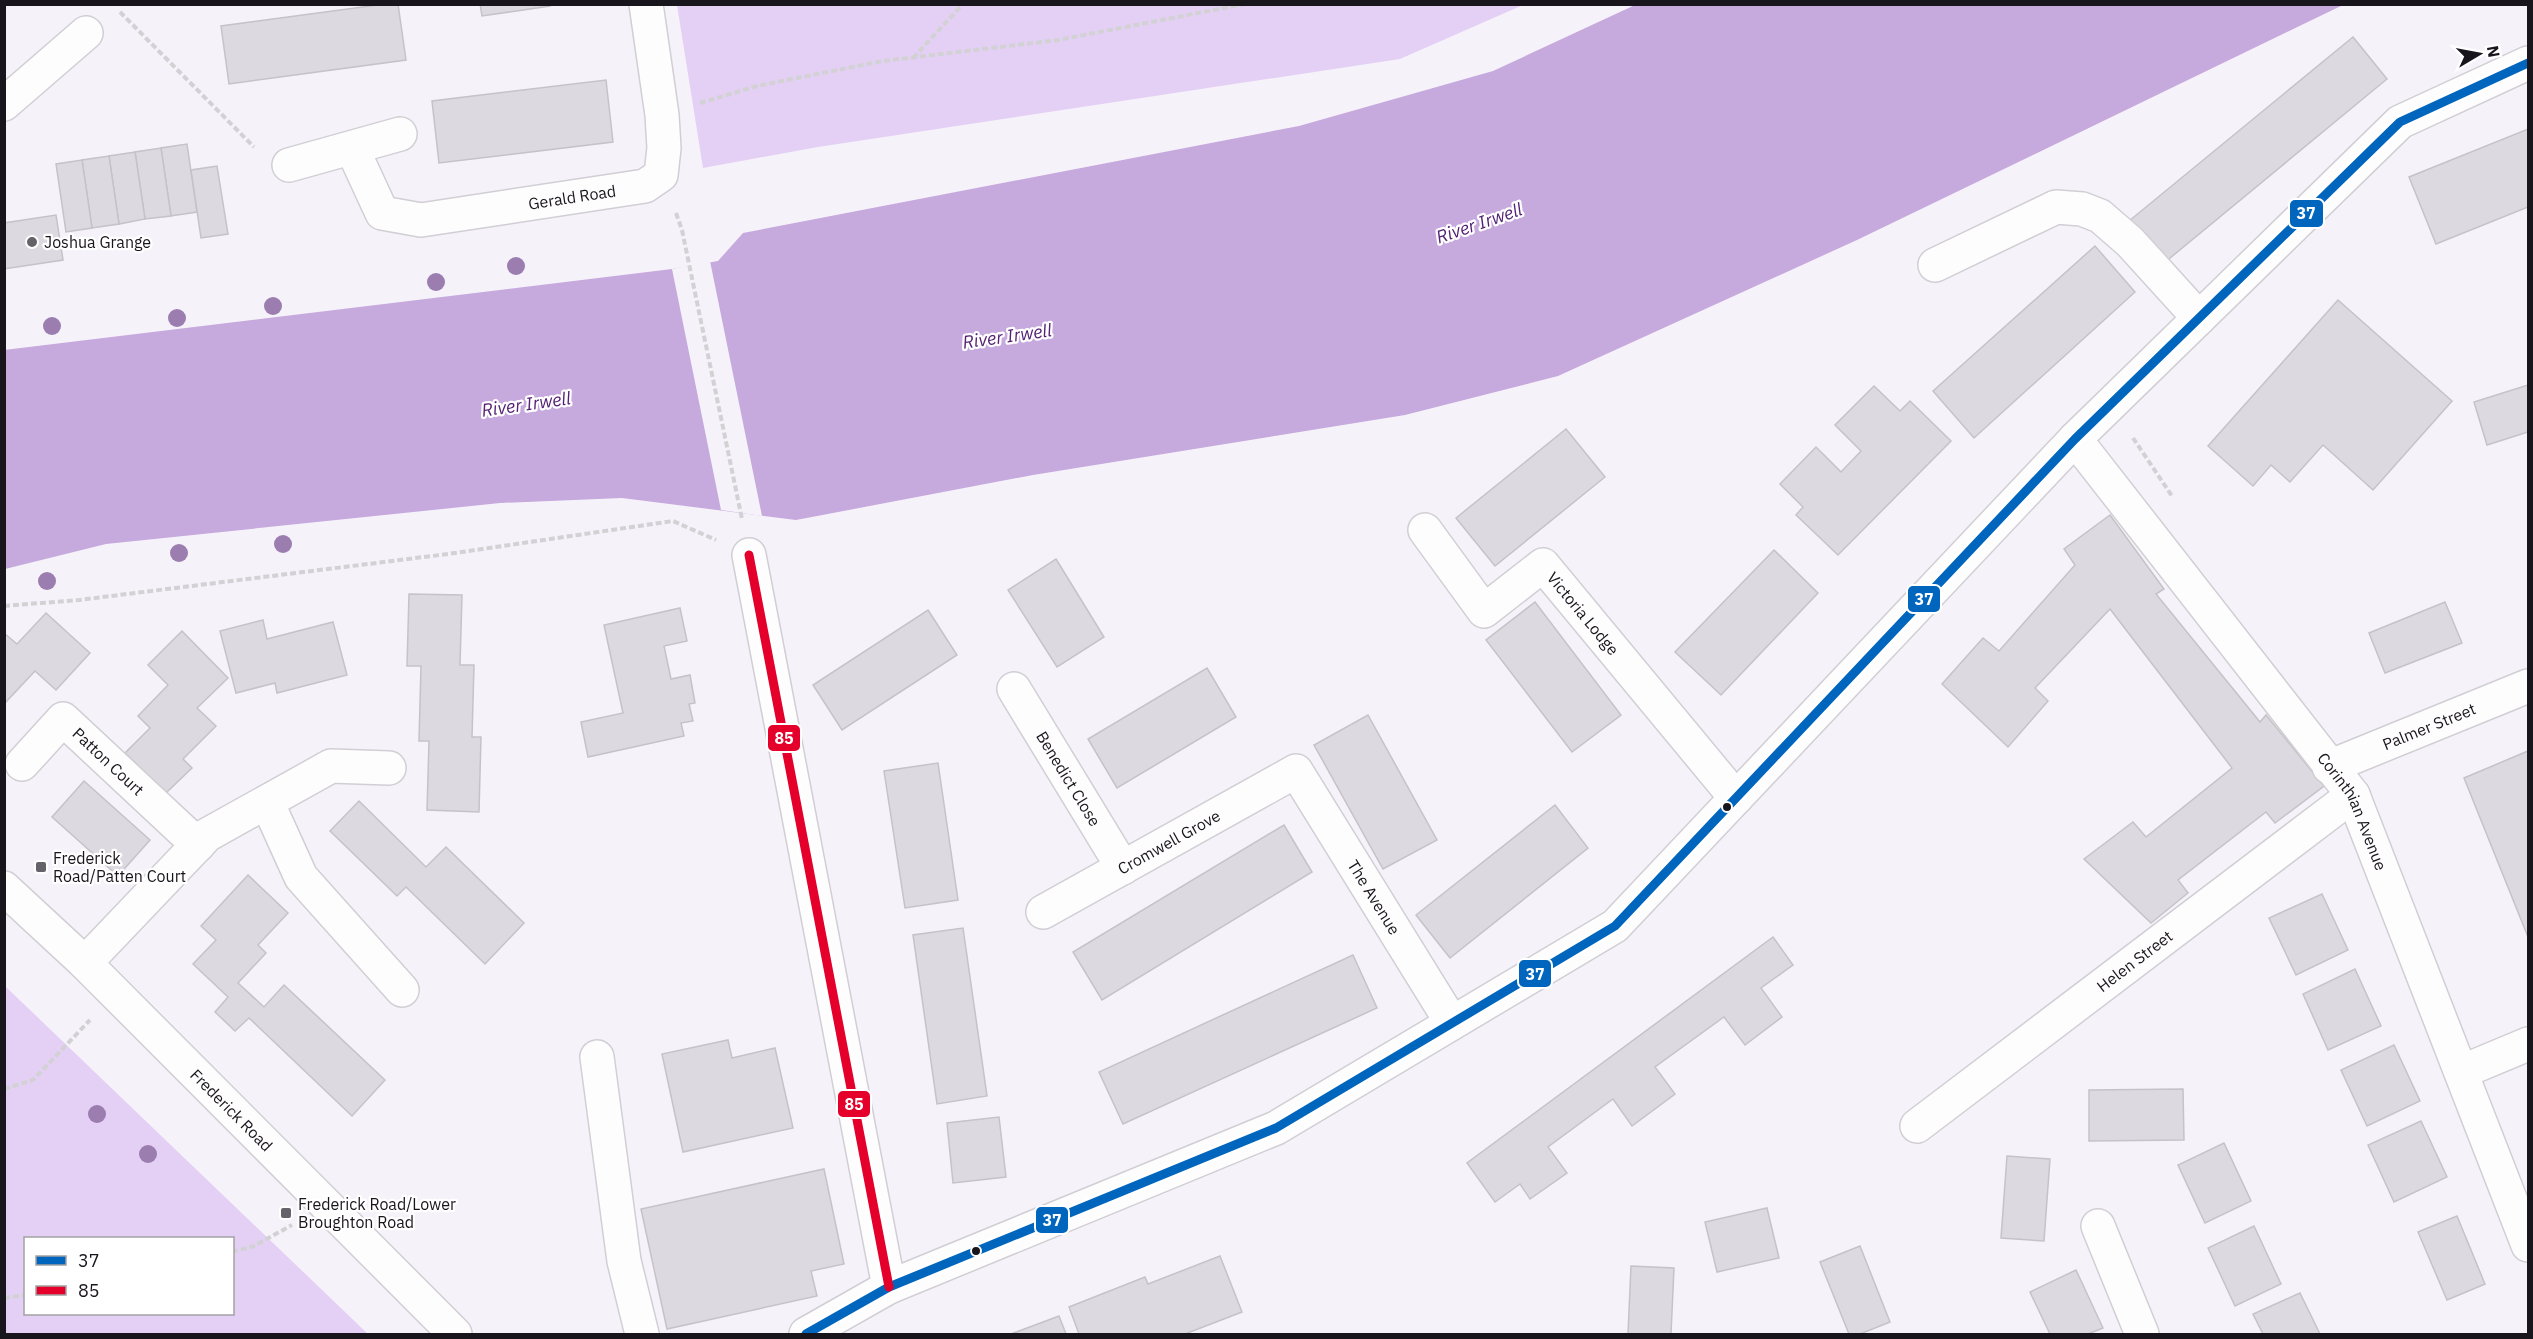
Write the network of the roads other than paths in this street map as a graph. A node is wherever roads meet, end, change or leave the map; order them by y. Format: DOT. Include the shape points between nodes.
graph roads {
  1 [pos="646,4"];
  2 [pos="86,33"];
  3 [pos="2529,63"];
  4 [pos="4,104"];
  5 [pos="400,134"];
  6 [pos="351,148"];
  7 [pos="290,165"];
  8 [pos="1935,265"];
  9 [pos="2199,318"];
  10 [pos="2074,439"];
  11 [pos="1425,530"];
  12 [pos="749,555"];
  13 [pos="2529,686"];
  14 [pos="1014,689"];
  15 [pos="22,764"];
  16 [pos="2329,767"];
  17 [pos="389,768"];
  18 [pos="1296,771"];
  19 [pos="2353,795"];
  20 [pos="1736,798"];
  21 [pos="267,801"];
  22 [pos="198,845"];
  23 [pos="1123,868"];
  24 [pos="4,888"];
  25 [pos="1043,912"];
  26 [pos="84,963"];
  27 [pos="402,990"];
  28 [pos="1452,1023"];
  29 [pos="2529,1044"];
  30 [pos="597,1057"];
  31 [pos="2461,1072"];
  32 [pos="1917,1126"];
  33 [pos="2098,1226"];
  34 [pos="2529,1245"];
  35 [pos="889,1287"];
  36 [pos="455,1335"];
  37 [pos="642,1335"];
  38 [pos="806,1335"];
  39 [pos="2142,1335"];
  1 -- 6 [label="street, Gerald Road" via="664,148 661,175 645,186 421,220 382,213"];
  2 -- 4 [label="street"];
  3 -- 9 [label="street" via="2400,122"];
  5 -- 6 [label="street"];
  6 -- 7 [label="street"];
  8 -- 9 [label="street" via="2056,207 2082,209 2100,216 2130,242"];
  9 -- 10 [label="street"];
  10 -- 16 [label="street, Corinthian Avenue"];
  10 -- 20 [label="street"];
  11 -- 20 [label="street, Victoria Lodge" via="1484,611 1543,565"];
  12 -- 35 [label="street"];
  13 -- 16 [label="street, Palmer Street"];
  14 -- 23 [label="street, Benedict Close"];
  15 -- 22 [label="street, Patton Court" via="63,718"];
  16 -- 19 [label="street, Corinthian Avenue"];
  17 -- 21 [label="street" via="331,766"];
  18 -- 23 [label="street, Cromwell Grove"];
  18 -- 28 [label="street, The Avenue"];
  19 -- 31 [label="street, Corinthian Avenue"];
  19 -- 32 [label="street, Helen Street"];
  20 -- 28 [label="street" via="1615,926"];
  21 -- 22 [label="street" via="207,834"];
  21 -- 27 [label="street" via="301,877"];
  22 -- 26 [label="street"];
  23 -- 25 [label="street, Cromwell Grove"];
  24 -- 26 [label="street, Frederick Road"];
  26 -- 36 [label="street, Frederick Road"];
  28 -- 35 [label="street" via="1276,1128"];
  29 -- 31 [label="street"];
  30 -- 37 [label="street" via="624,1261"];
  31 -- 34 [label="street, Corinthian Avenue"];
  33 -- 39 [label="street"];
  35 -- 38 [label="street"];
}
